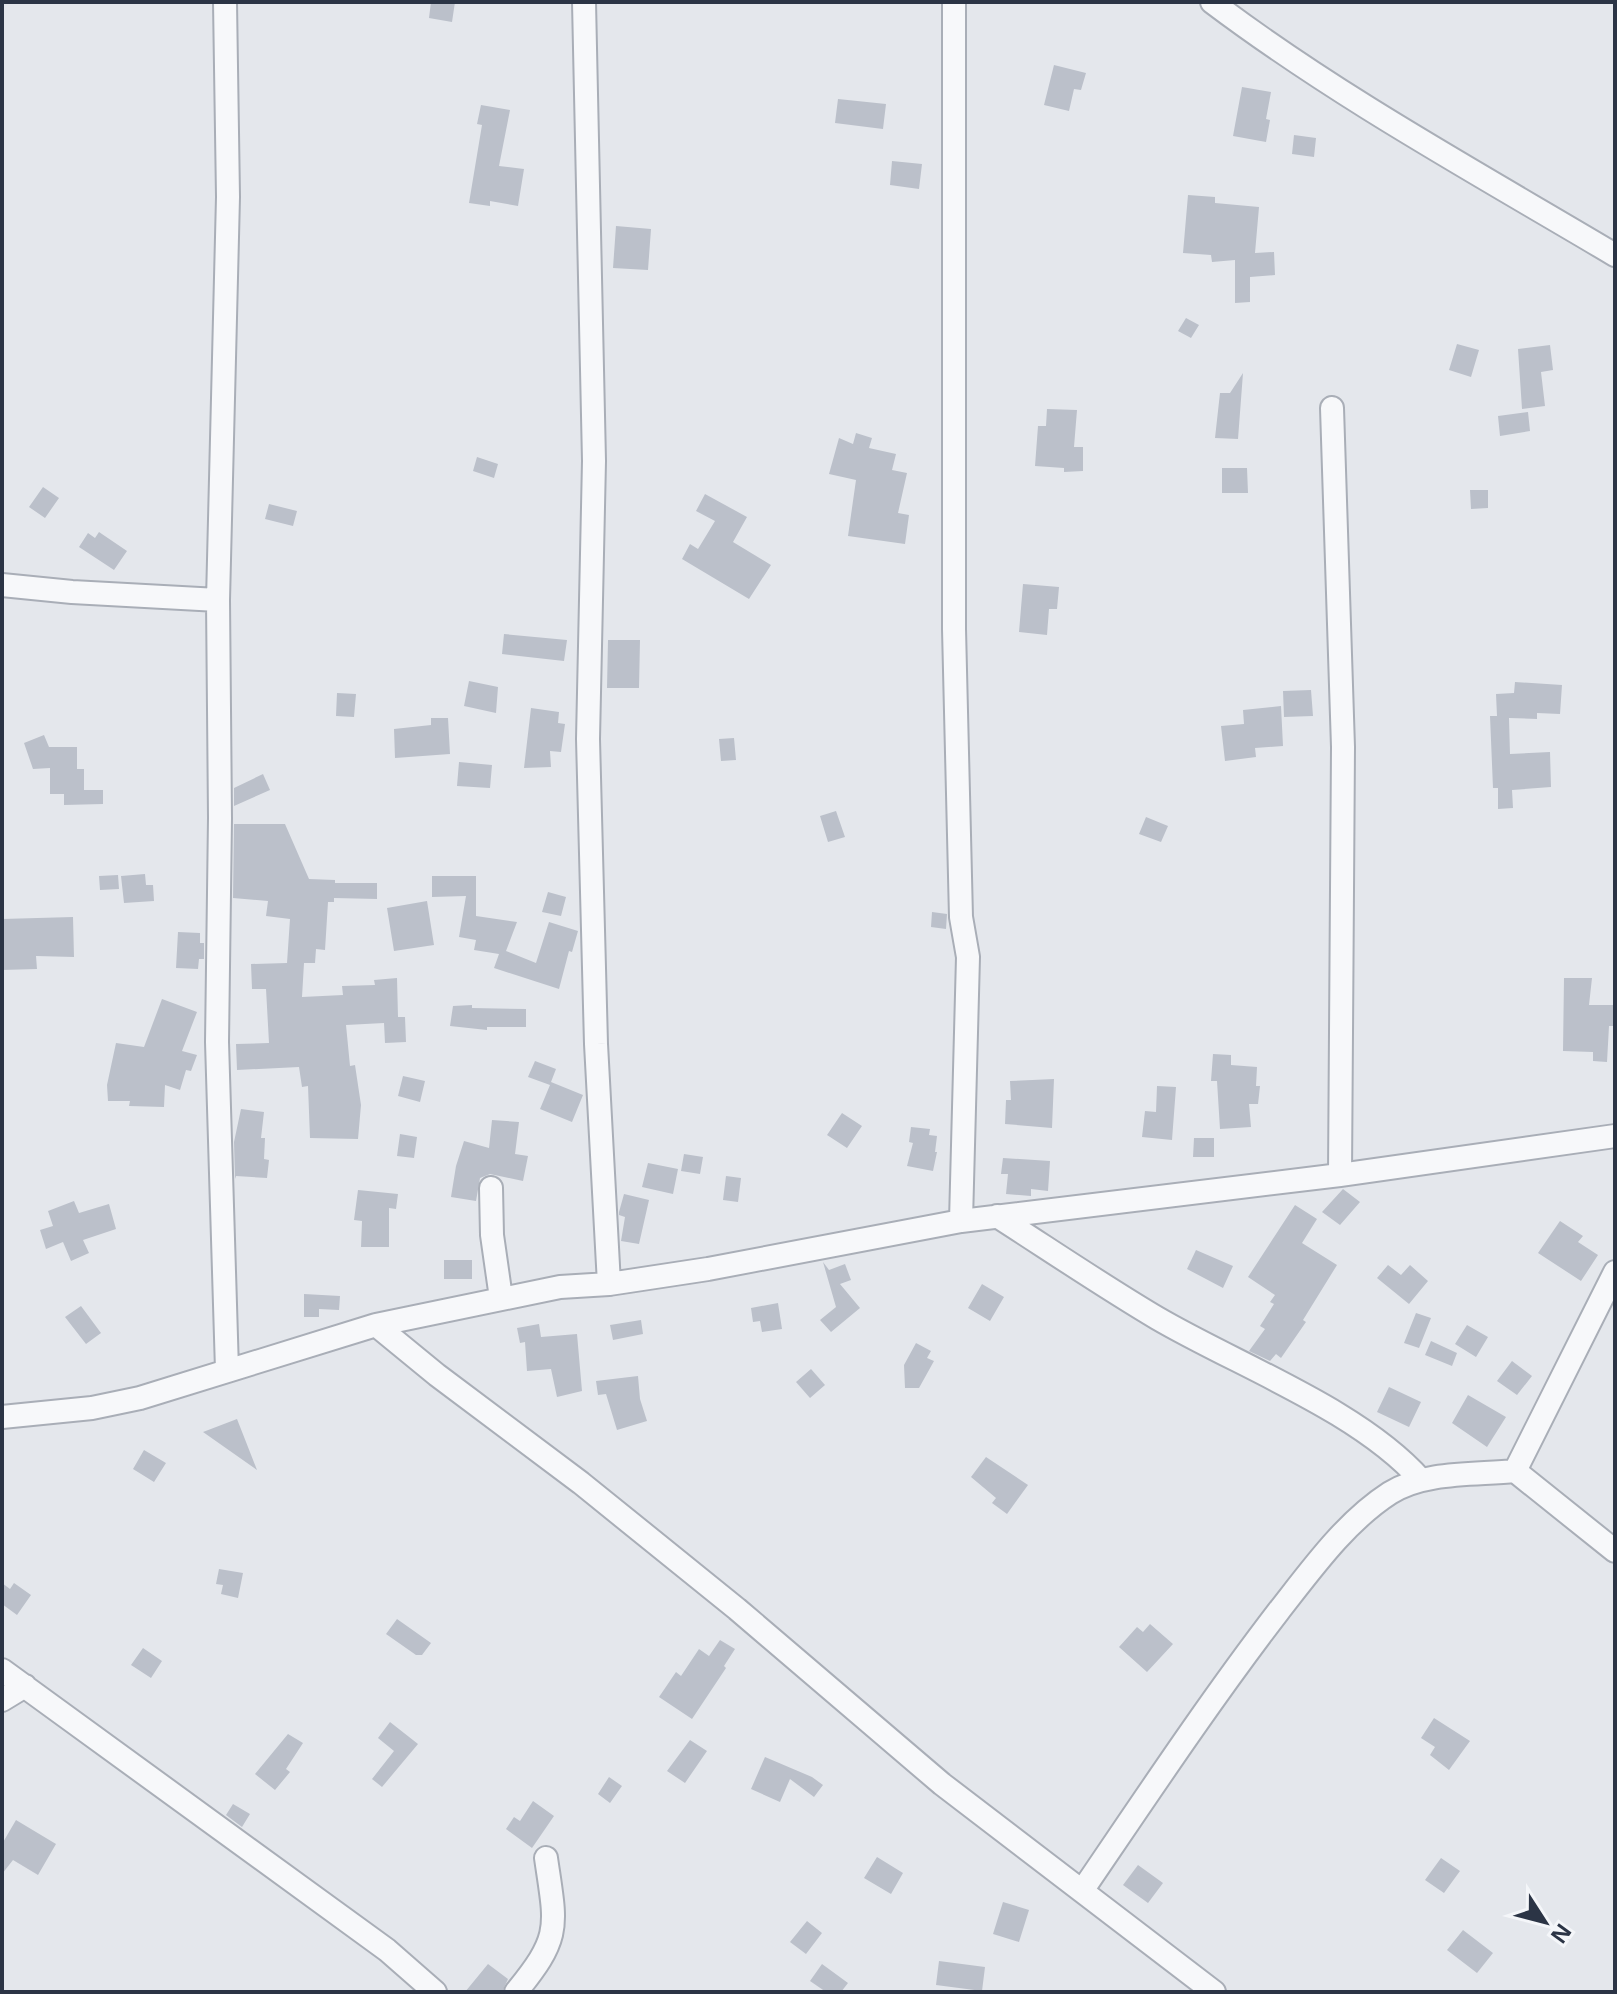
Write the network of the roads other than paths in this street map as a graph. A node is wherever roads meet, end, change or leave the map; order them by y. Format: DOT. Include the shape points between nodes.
graph roads {
  1 [pos="225,2"];
  2 [pos="584,2"];
  3 [pos="954,2"];
  4 [pos="1212,2"];
  5 [pos="1615,255"];
  6 [pos="1332,408"];
  7 [pos="2,585"];
  8 [pos="218,600"];
  9 [pos="1615,1136"];
  10 [pos="1340,1175"];
  11 [pos="491,1188"];
  12 [pos="997,1216"];
  13 [pos="961,1221"];
  14 [pos="1615,1272"];
  15 [pos="609,1284"];
  16 [pos="501,1298"];
  17 [pos="376,1325"];
  18 [pos="227,1370"];
  19 [pos="2,1417"];
  20 [pos="1515,1471"];
  21 [pos="1421,1480"];
  22 [pos="1615,1551"];
  23 [pos="2,1670"];
  24 [pos="25,1686"];
  25 [pos="2,1700"];
  26 [pos="546,1858"];
  27 [pos="1082,1891"];
  28 [pos="435,1992"];
  29 [pos="516,1992"];
  30 [pos="1214,1992"];
  1 -- 8 [label="street" via="228,197"];
  2 -- 15 [label="street" via="594,461 588,739"];
  3 -- 13 [label="street" via="954,629 961,917 968,957"];
  4 -- 5 [label="street" via="1423,141"];
  6 -- 10 [label="street" via="1343,747"];
  7 -- 8 [label="street"];
  8 -- 18 [label="street" via="217,1042"];
  9 -- 10 [label="street"];
  10 -- 12 [label="street"];
  11 -- 16 [label="street"];
  12 -- 13 [label="street"];
  12 -- 21 [label="street" via="1158,1318 1385,1445"];
  13 -- 15 [label="street"];
  14 -- 20 [label="street"];
  15 -- 16 [label="street"];
  16 -- 17 [label="street"];
  17 -- 18 [label="street"];
  17 -- 27 [label="street" via="581,1483 942,1784"];
  18 -- 19 [label="street" via="140,1398"];
  20 -- 21 [label="street"];
  20 -- 22 [label="street"];
  21 -- 27 [label="street" via="1392,1492 1367,1511 1316,1564 1224,1683"];
  23 -- 24 [label="street"];
  24 -- 25 [label="street"];
  24 -- 28 [label="street" via="387,1950"];
  26 -- 29 [label="street" via="554,1918 551,1943"];
  27 -- 30 [label="street"];
}
